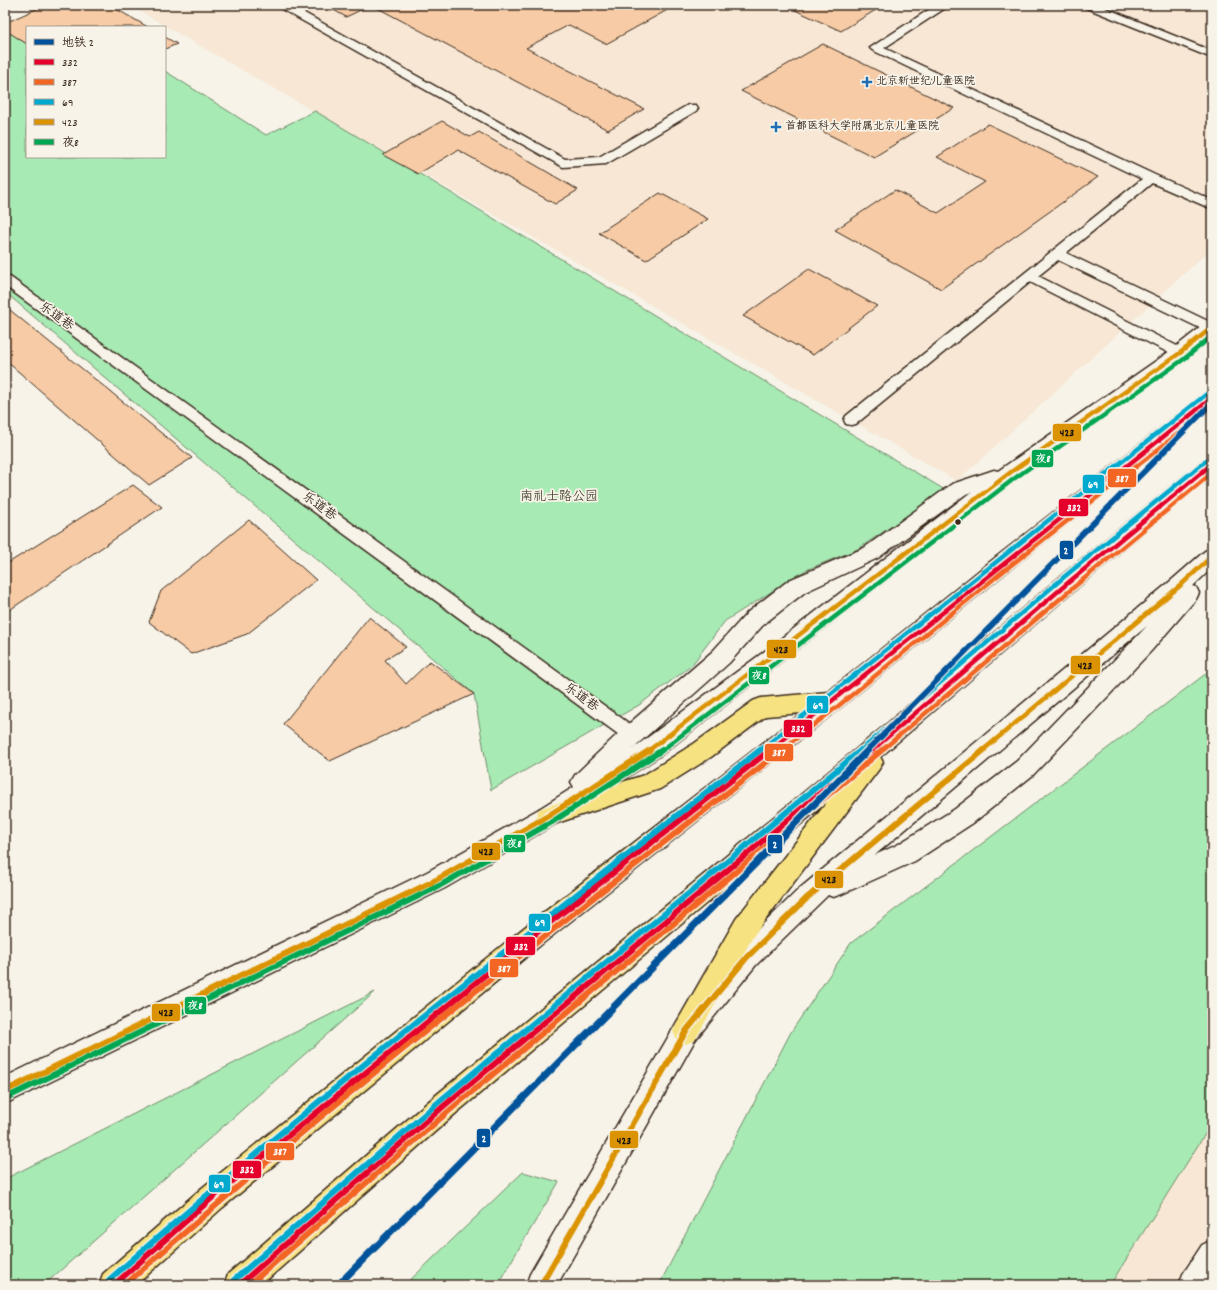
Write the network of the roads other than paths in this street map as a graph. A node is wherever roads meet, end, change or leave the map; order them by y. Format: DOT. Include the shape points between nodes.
graph roads {
  1 [pos="282,5"];
  2 [pos="944,5"];
  3 [pos="1088,5"];
  4 [pos="1212,55"];
  5 [pos="692,108"];
  6 [pos="1151,178"];
  7 [pos="1212,205"];
  8 [pos="1057,254"];
  9 [pos="1030,277"];
  10 [pos="5,280"];
  11 [pos="1211,328"];
  12 [pos="1180,353"];
  13 [pos="1212,398"];
  14 [pos="851,420"];
  15 [pos="1212,464"];
  16 [pos="1011,472"];
  17 [pos="1212,556"];
  18 [pos="1212,565"];
  19 [pos="833,701"];
  20 [pos="896,730"];
  21 [pos="632,735"];
  22 [pos="548,816"];
  23 [pos="808,897"];
  24 [pos="686,1031"];
  25 [pos="5,1091"];
  26 [pos="114,1285"];
  27 [pos="239,1285"];
  28 [pos="541,1285"];
  1 -- 5 [label="lane" via="563,163 602,161"];
  2 -- 6 [label="lane" via="876,48"];
  3 -- 4 [label="lane"];
  6 -- 7 [label="lane"];
  6 -- 8 [label="lane"];
  8 -- 9 [label="lane"];
  8 -- 11 [label="lane"];
  9 -- 12 [label="lane"];
  9 -- 14 [label="lane"];
  10 -- 21 [label="lane, 乐道巷"];
  11 -- 12 [label="street"];
  12 -- 16 [label="street"];
  13 -- 19 [label="highway"];
  15 -- 20 [label="highway"];
  16 -- 21 [label="street" via="959,489 871,553 797,586 756,618 721,657"];
  16 -- 22 [label="street" via="659,743"];
  17 -- 23 [label="street" via="1182,585"];
  18 -- 23 [label="street" via="1144,644 1025,768 964,816 906,853"];
  19 -- 22 [label="highway" via="761,707 703,750 652,782"];
  19 -- 26 [label="highway" via="534,935 212,1198"];
  20 -- 24 [label="highway" via="745,927"];
  20 -- 27 [label="highway" via="445,1105"];
  21 -- 22 [label="street"];
  22 -- 25 [label="street" via="436,880"];
  23 -- 24 [label="street" via="747,958"];
  24 -- 28 [label="street"];
}
